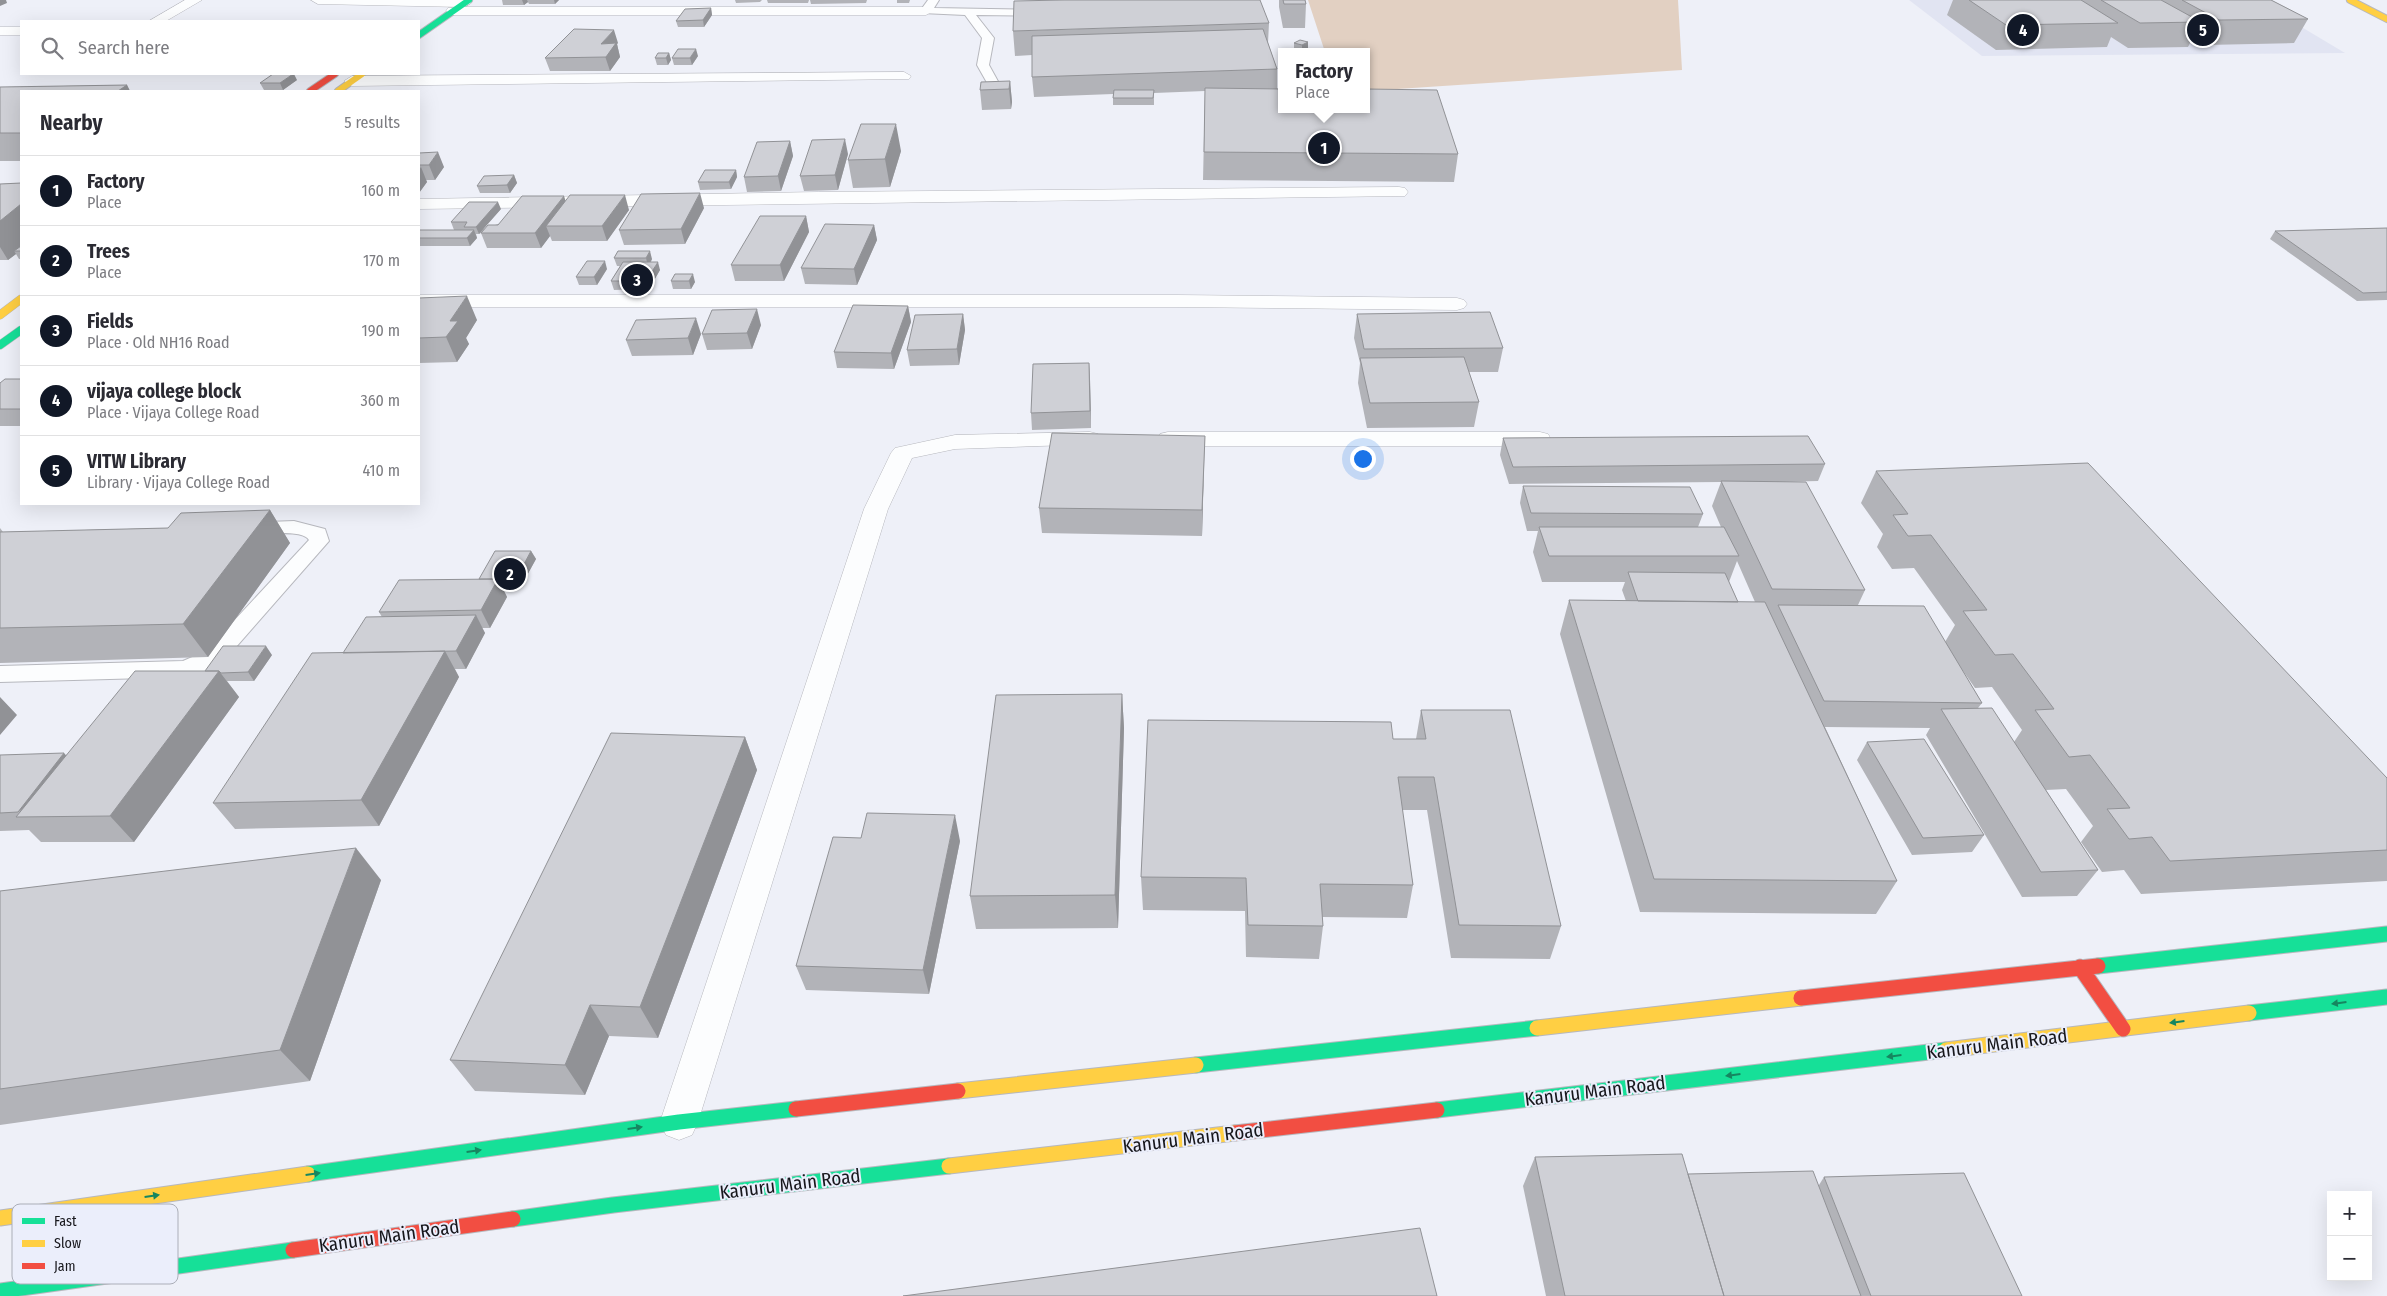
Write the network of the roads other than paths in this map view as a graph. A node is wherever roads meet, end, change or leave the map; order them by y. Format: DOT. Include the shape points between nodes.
graph roads {
  1 [pos="195,0"];
  2 [pos="318,0"];
  3 [pos="2350,0"];
  4 [pos="440,1"];
  5 [pos="462,5"];
  6 [pos="930,5"];
  7 [pos="968,12"];
  8 [pos="1061,13"];
  9 [pos="418,16"];
  10 [pos="2387,18"];
  11 [pos="158,20"];
  12 [pos="0,31"];
  13 [pos="20,32"];
  14 [pos="420,34"];
  15 [pos="334,75"];
  16 [pos="904,76"];
  17 [pos="357,77"];
  18 [pos="994,85"];
  19 [pos="311,90"];
  20 [pos="339,90"];
  21 [pos="1399,192"];
  22 [pos="420,204"];
  23 [pos="20,300"];
  24 [pos="420,301"];
  25 [pos="1457,304"];
  26 [pos="0,315"];
  27 [pos="20,331"];
  28 [pos="0,345"];
  29 [pos="1110,439"];
  30 [pos="1140,439"];
  31 [pos="1568,440"];
  32 [pos="234,529"];
  33 [pos="0,674"];
  34 [pos="2387,934"];
  35 [pos="2080,967"];
  36 [pos="2387,997"];
  37 [pos="2123,1029"];
  38 [pos="679,1122"];
  39 [pos="99,1204"];
  40 [pos="178,1266"];
  41 [pos="50,1284"];
  42 [pos="0,1291"];
  1 -- 11 [label="street"];
  2 -- 4 [label="street"];
  3 -- 10 [label="main road"];
  4 -- 5 [label="street"];
  4 -- 9 [label="main road"];
  5 -- 6 [label="street"];
  5 -- 14 [label="main road"];
  6 -- 7 [label="lane"];
  7 -- 8 [label="lane"];
  7 -- 18 [label="lane" via="988,38 983,65"];
  12 -- 13 [label="street"];
  15 -- 19 [label="main road"];
  16 -- 17 [label="street"];
  17 -- 20 [label="main road"];
  21 -- 22 [label="street"];
  23 -- 26 [label="main road"];
  24 -- 25 [label="street"];
  27 -- 28 [label="main road"];
  29 -- 38 [label="street" via="955,442 903,453 876,509"];
  30 -- 31 [label="street"];
  32 -- 33 [label="lane" via="310,529 318,534 319,541 214,657 183,669"];
  34 -- 35 [label="main road"];
  35 -- 37 [label="main road"];
  35 -- 38 [label="main road"];
  36 -- 37 [label="main road, Kanuru Main Road, one-way"];
  37 -- 40 [label="main road, Kanuru Main Road, one-way" via="612,1205"];
  39 -- 38 [label="main road, one-way"];
  41 -- 42 [label="main road, Kanuru Main Road, one-way"];
}
